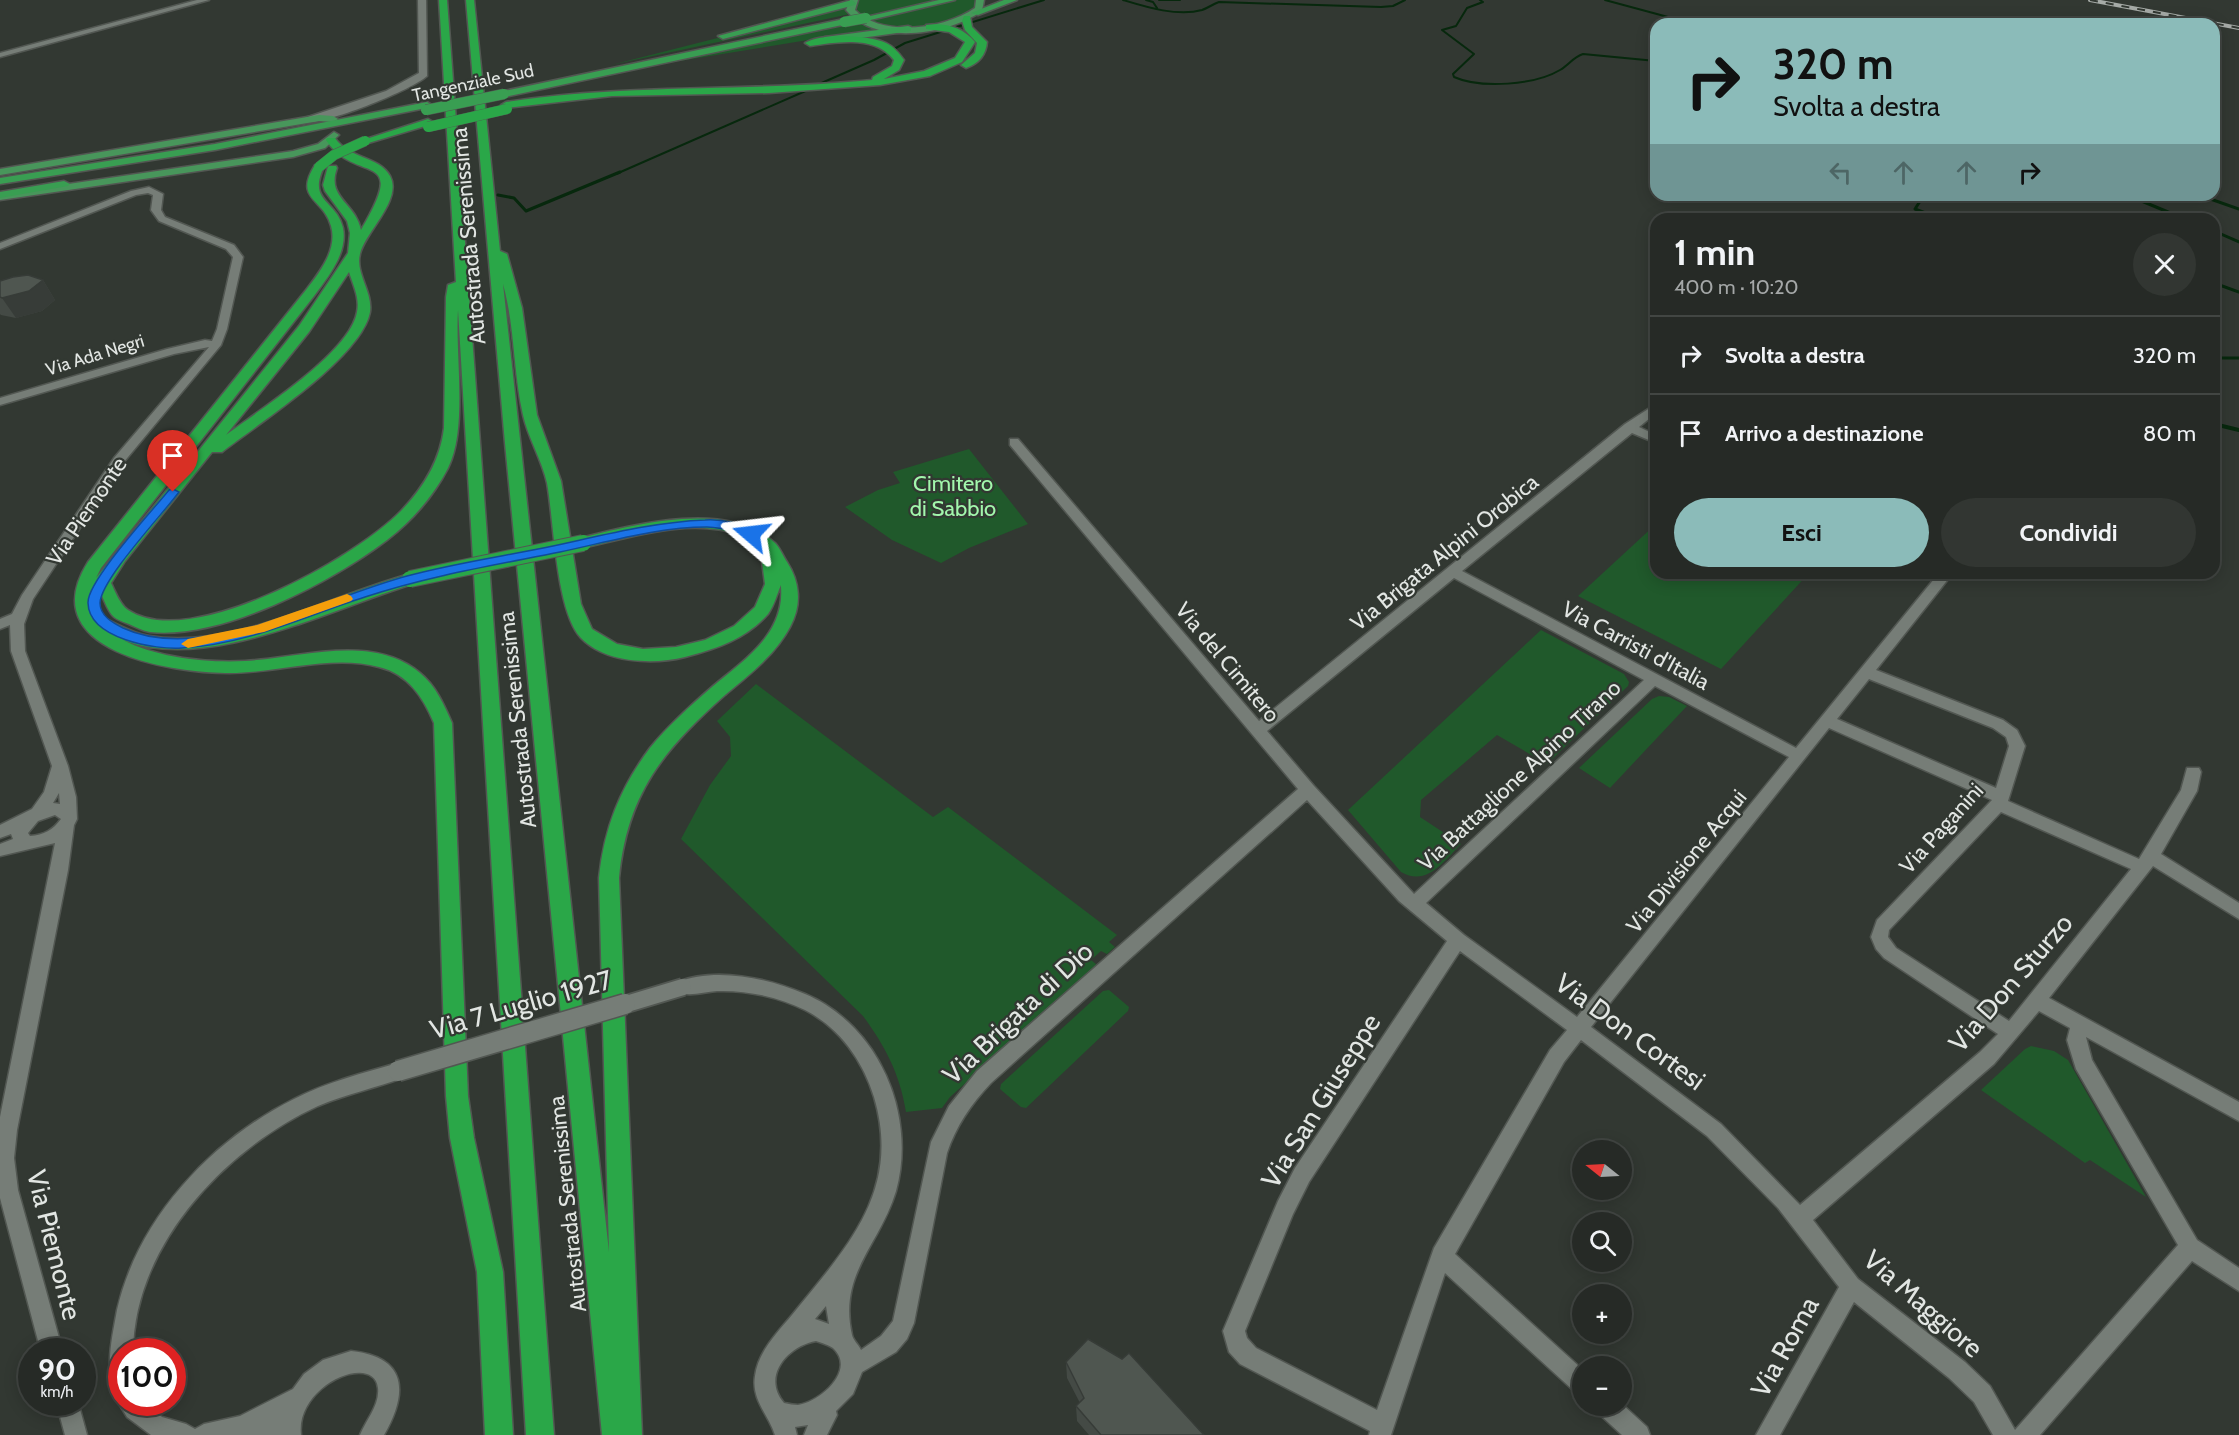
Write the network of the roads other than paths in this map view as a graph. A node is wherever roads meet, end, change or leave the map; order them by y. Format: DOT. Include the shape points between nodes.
graph roads {
  1 [pos="205,0"];
  2 [pos="422,0"];
  3 [pos="443,0"];
  4 [pos="470,0"];
  5 [pos="925,0"];
  6 [pos="951,0"];
  7 [pos="980,0"];
  8 [pos="1013,0"];
  9 [pos="853,1"];
  10 [pos="863,15"];
  11 [pos="971,15"];
  12 [pos="842,20"];
  13 [pos="929,27"];
  14 [pos="908,29"];
  15 [pos="718,37"];
  16 [pos="695,43"];
  17 [pos="810,43"];
  18 [pos="798,44"];
  19 [pos="776,48"];
  20 [pos="0,55"];
  21 [pos="555,78"];
  22 [pos="569,80"];
  23 [pos="852,86"];
  24 [pos="505,99"];
  25 [pos="427,107"];
  26 [pos="342,109"];
  27 [pos="406,109"];
  28 [pos="333,119"];
  29 [pos="309,120"];
  30 [pos="332,137"];
  31 [pos="279,139"];
  32 [pos="326,167"];
  33 [pos="0,173"];
  34 [pos="0,181"];
  35 [pos="0,186"];
  36 [pos="0,196"];
  37 [pos="492,230"];
  38 [pos="0,246"];
  39 [pos="355,251"];
  40 [pos="460,254"];
  41 [pos="216,345"];
  42 [pos="4,400"];
  43 [pos="1650,411"];
  44 [pos="1629,427"];
  45 [pos="1650,436"];
  46 [pos="1014,442"];
  47 [pos="186,476"];
  48 [pos="761,540"];
  49 [pos="1453,572"];
  50 [pos="1941,579"];
  51 [pos="102,582"];
  52 [pos="18,617"];
  53 [pos="85,617"];
  54 [pos="0,624"];
  55 [pos="106,626"];
  56 [pos="1866,672"];
  57 [pos="1654,679"];
  58 [pos="1827,721"];
  59 [pos="1258,730"];
  60 [pos="1799,756"];
  61 [pos="60,766"];
  62 [pos="2193,772"];
  63 [pos="1308,790"];
  64 [pos="2000,800"];
  65 [pos="33,816"];
  66 [pos="67,820"];
  67 [pos="0,832"];
  68 [pos="30,842"];
  69 [pos="0,850"];
  70 [pos="2147,862"];
  71 [pos="60,870"];
  72 [pos="1414,904"];
  73 [pos="2239,912"];
  74 [pos="1458,940"];
  75 [pos="2036,1000"];
  76 [pos="2080,1024"];
  77 [pos="1579,1029"];
  78 [pos="2011,1032"];
  79 [pos="2239,1112"];
  80 [pos="1800,1218"];
  81 [pos="2190,1247"];
  82 [pos="1441,1255"];
  83 [pos="850,1258"];
  84 [pos="2239,1280"];
  85 [pos="1851,1286"];
  86 [pos="48,1338"];
  87 [pos="122,1338"];
  88 [pos="842,1340"];
  89 [pos="776,1352"];
  90 [pos="852,1365"];
  91 [pos="1572,1374"];
  92 [pos="300,1397"];
  93 [pos="826,1415"];
  94 [pos="71,1416"];
  95 [pos="143,1416"];
  96 [pos="1618,1416"];
  97 [pos="783,1425"];
  98 [pos="243,1428"];
  99 [pos="1382,1430"];
  100 [pos="289,1433"];
  101 [pos="76,1435"];
  102 [pos="186,1435"];
  103 [pos="204,1435"];
  104 [pos="371,1435"];
  105 [pos="499,1435"];
  106 [pos="540,1435"];
  107 [pos="616,1435"];
  108 [pos="628,1435"];
  109 [pos="815,1435"];
  110 [pos="1639,1435"];
  111 [pos="1767,1435"];
  112 [pos="2006,1435"];
  113 [pos="2025,1435"];
  1 -- 20 [label="street"];
  2 -- 26 [label="street" via="424,74 406,86"];
  3 -- 40 [label="highway, Autostrada Serenissima"];
  4 -- 37 [label="highway, Autostrada Serenissima"];
  5 -- 10 [label="highway, Tangenziale Sud"];
  6 -- 10 [label="highway, Tangenziale Sud"];
  7 -- 11 [label="main road" via="981,6"];
  8 -- 11 [label="highway"];
  9 -- 14 [label="main road" via="852,14 861,21"];
  9 -- 15 [label="highway"];
  10 -- 12 [label="highway, Tangenziale Sud, bridge"];
  11 -- 13 [label="main road"];
  11 -- 24 [label="highway" via="966,21 982,42 980,53 959,69 917,81 783,94"];
  12 -- 21 [label="highway, Tangenziale Sud"];
  12 -- 22 [label="highway, Tangenziale Sud"];
  13 -- 14 [label="main road"];
  13 -- 23 [label="highway" via="964,34 970,42 968,53 955,64 926,75"];
  14 -- 17 [label="highway"];
  16 -- 21 [label="highway"];
  17 -- 18 [label="highway"];
  17 -- 23 [label="highway" via="870,42 895,52 899,60 896,68"];
  19 -- 22 [label="highway"];
  21 -- 24 [label="highway, Tangenziale Sud"];
  22 -- 24 [label="highway, Tangenziale Sud"];
  23 -- 24 [label="highway"];
  24 -- 25 [label="highway, Tangenziale Sud, bridge"];
  24 -- 32 [label="highway, bridge" via="367,143"];
  25 -- 27 [label="highway, Tangenziale Sud"];
  25 -- 31 [label="highway, Tangenziale Sud"];
  26 -- 28 [label="street"];
  26 -- 29 [label="street"];
  27 -- 33 [label="highway"];
  27 -- 34 [label="highway, Tangenziale Sud" via="215,147"];
  28 -- 29 [label="main road"];
  29 -- 33 [label="main road"];
  30 -- 36 [label="main road" via="316,148 293,154"];
  30 -- 39 [label="highway" via="337,150 377,168 388,184 383,203"];
  31 -- 35 [label="highway, Tangenziale Sud"];
  31 -- 36 [label="highway" via="263,146"];
  32 -- 39 [label="highway" via="328,190 352,218 357,235"];
  32 -- 53 [label="highway" via="312,178 312,189 316,200 333,217 338,237 330,264 94,566 85,584"];
  37 -- 48 [label="highway" via="516,308 531,420 553,474 573,604 587,635 611,648 653,655 693,651 732,635 754,619 772,591 774,568"];
  37 -- 107 [label="highway, Autostrada Serenissima"];
  38 -- 41 [label="street, Via Piemonte" via="134,193 149,190 158,194 156,210 162,219 220,242 237,254 238,265"];
  39 -- 47 [label="highway" via="311,319"];
  39 -- 47 [label="highway" via="354,266 363,291 364,311 336,356"];
  40 -- 51 [label="highway" via="451,311 451,439 432,483 405,515 363,549 317,578 257,606 206,623 165,627 134,621 111,606"];
  40 -- 106 [label="highway, Autostrada Serenissima"];
  41 -- 42 [label="street, Via Ada Negri" via="189,347"];
  41 -- 52 [label="street, Via Piemonte" via="118,461"];
  43 -- 44 [label="street, Via Brigata Alpini Orobica"];
  44 -- 45 [label="street"];
  44 -- 49 [label="street, Via Brigata Alpini Orobica"];
  46 -- 59 [label="street, Via del Cimitero"];
  47 -- 51 [label="highway"];
  48 -- 55 [label="highway, bridge" via="732,527 673,525 410,579 260,629 192,643 148,642"];
  48 -- 108 [label="highway" via="778,556 788,578 790,605 785,622 759,657 680,725 651,758 628,798 611,851"];
  49 -- 57 [label="street, Via Carristi d'Italia"];
  49 -- 59 [label="street, Via Brigata Alpini Orobica"];
  50 -- 56 [label="street, Via Divisione Acqui"];
  51 -- 55 [label="highway" via="94,606"];
  52 -- 54 [label="street"];
  52 -- 61 [label="street, Via Piemonte" via="18,651"];
  53 -- 55 [label="highway"];
  53 -- 105 [label="highway" via="97,633 113,644 195,664 270,666 349,658 382,661 406,671 431,696 443,723 457,1095 490,1272"];
  56 -- 58 [label="street, Via Divisione Acqui"];
  56 -- 64 [label="street, Via Paganini" via="2008,730 2017,749"];
  57 -- 60 [label="street, Via Carristi d'Italia"];
  57 -- 72 [label="street, Via Battaglione Alpino Tirano"];
  58 -- 60 [label="street, Via Divisione Acqui"];
  58 -- 64 [label="street"];
  59 -- 63 [label="street, Via del Cimitero"];
  60 -- 77 [label="street, Via Divisione Acqui"];
  61 -- 65 [label="street" via="51,794"];
  61 -- 66 [label="street, Via Piemonte" via="68,797"];
  62 -- 70 [label="street, Via Don Sturzo" via="2189,791"];
  63 -- 72 [label="street, Via del Cimitero"];
  63 -- 90 [label="street, Via Brigata di Dio" via="984,1077 961,1102 936,1158 903,1323 886,1347"];
  64 -- 70 [label="street"];
  64 -- 78 [label="street, Via Paganini" via="1883,925 1879,934 1881,944 1890,953"];
  65 -- 66 [label="street" via="61,809"];
  65 -- 67 [label="street"];
  65 -- 68 [label="street" via="19,830 21,840"];
  66 -- 68 [label="street" via="56,835"];
  66 -- 71 [label="street, Via Piemonte"];
  68 -- 69 [label="street"];
  68 -- 71 [label="street" via="51,854"];
  70 -- 73 [label="street"];
  70 -- 75 [label="street, Via Don Sturzo"];
  71 -- 86 [label="street, Via Piemonte" via="4,1158 15,1220"];
  72 -- 74 [label="street, Via Don Cortesi"];
  74 -- 77 [label="street, Via Don Cortesi"];
  74 -- 99 [label="street, Via San Giuseppe" via="1302,1175 1234,1331 1237,1344 1248,1356"];
  75 -- 76 [label="street"];
  75 -- 78 [label="street, Via Don Sturzo"];
  76 -- 79 [label="street"];
  76 -- 81 [label="street" via="2076,1040 2083,1063"];
  77 -- 80 [label="street, Via Don Cortesi" via="1697,1115"];
  77 -- 82 [label="street, Via Divisione Acqui" via="1552,1064"];
  78 -- 80 [label="street, Via Don Sturzo" via="1988,1058"];
  80 -- 85 [label="street, Via Maggiore"];
  81 -- 84 [label="street"];
  81 -- 113 [label="street"];
  82 -- 91 [label="street"];
  82 -- 99 [label="street, Via Divisione Acqui"];
  83 -- 87 [label="street, Via 7 Luglio 1927, bridge" via="881,1206 891,1163 892,1132 887,1106 867,1057 834,1018 793,996 732,984 683,987 333,1091 282,1115 230,1152 194,1187 165,1225 138,1280"];
  83 -- 88 [label="street, Via 7 Luglio 1927" via="837,1306"];
  83 -- 89 [label="street, Via 7 Luglio 1927"];
  85 -- 111 [label="street, Via Roma"];
  85 -- 112 [label="street, Via Maggiore" via="1970,1382 1988,1402"];
  88 -- 89 [label="street" via="816,1330 787,1340"];
  88 -- 90 [label="street"];
  89 -- 97 [label="street" via="765,1380 769,1400"];
  90 -- 93 [label="street" via="846,1393"];
  92 -- 98 [label="street"];
  92 -- 100 [label="street" via="291,1414"];
  92 -- 104 [label="street" via="328,1369 347,1362 376,1365 386,1376 389,1388 387,1405"];
  93 -- 97 [label="street"];
  93 -- 109 [label="street"];
  94 -- 101 [label="street"];
  95 -- 102 [label="street" via="171,1433"];
  96 -- 110 [label="street"];
  98 -- 100 [label="street"];
  98 -- 103 [label="street"];
}
